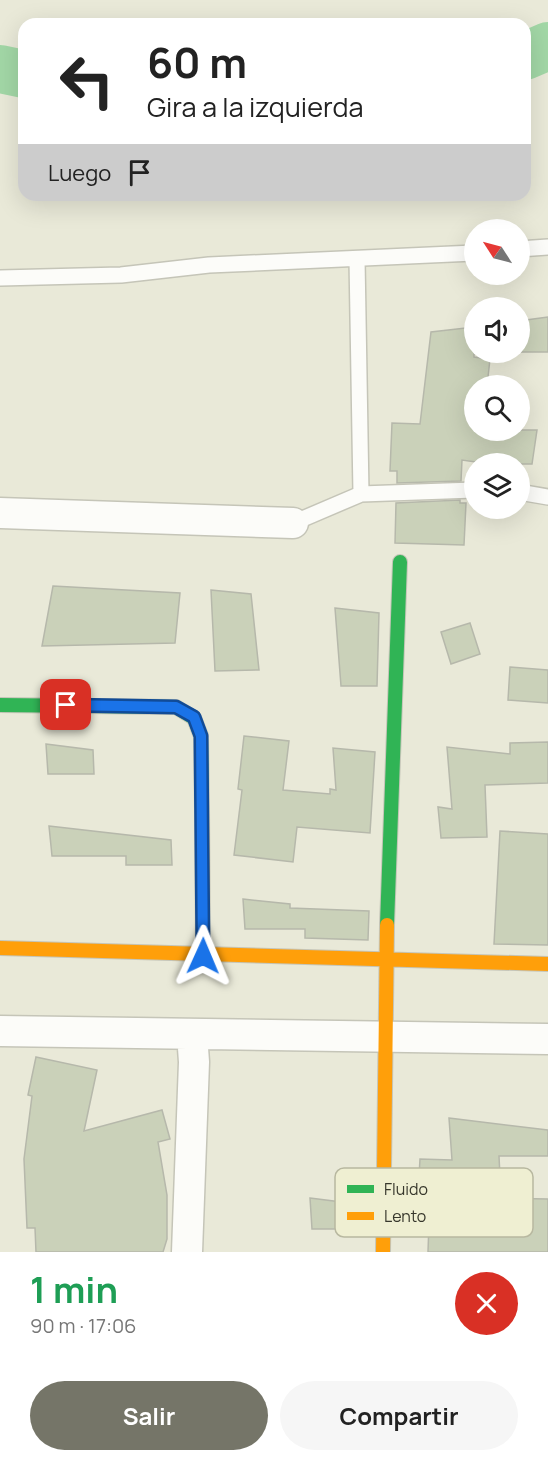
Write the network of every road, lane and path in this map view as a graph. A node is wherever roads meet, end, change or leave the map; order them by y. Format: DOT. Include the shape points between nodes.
graph roads {
  1 [pos="548,247"];
  2 [pos="530,248"];
  3 [pos="464,254"];
  4 [pos="357,259"];
  5 [pos="0,278"];
  6 [pos="464,490"];
  7 [pos="361,494"];
  8 [pos="530,494"];
  9 [pos="548,497"];
  10 [pos="0,513"];
  11 [pos="293,523"];
  12 [pos="400,562"];
  13 [pos="0,705"];
  14 [pos="0,948"];
  15 [pos="203,956"];
  16 [pos="386,960"];
  17 [pos="548,964"];
  18 [pos="0,1031"];
  19 [pos="192,1034"];
  20 [pos="386,1037"];
  21 [pos="548,1039"];
  22 [pos="384,1168"];
  23 [pos="383,1237"];
  24 [pos="187,1252"];
  25 [pos="383,1252"];
  1 -- 2 [label="lane"];
  3 -- 4 [label="lane"];
  4 -- 5 [label="lane" via="209,265 121,275"];
  4 -- 7 [label="lane"];
  6 -- 7 [label="lane"];
  7 -- 11 [label="lane"];
  8 -- 9 [label="lane"];
  10 -- 11 [label="street"];
  12 -- 16 [label="street"];
  13 -- 15 [label="street" via="176,707 194,717 201,736"];
  14 -- 15 [label="street"];
  15 -- 16 [label="street"];
  16 -- 17 [label="street"];
  16 -- 20 [label="street"];
  18 -- 19 [label="street"];
  19 -- 20 [label="street"];
  19 -- 24 [label="street"];
  20 -- 21 [label="street"];
  20 -- 22 [label="street"];
  23 -- 25 [label="street"];
}
